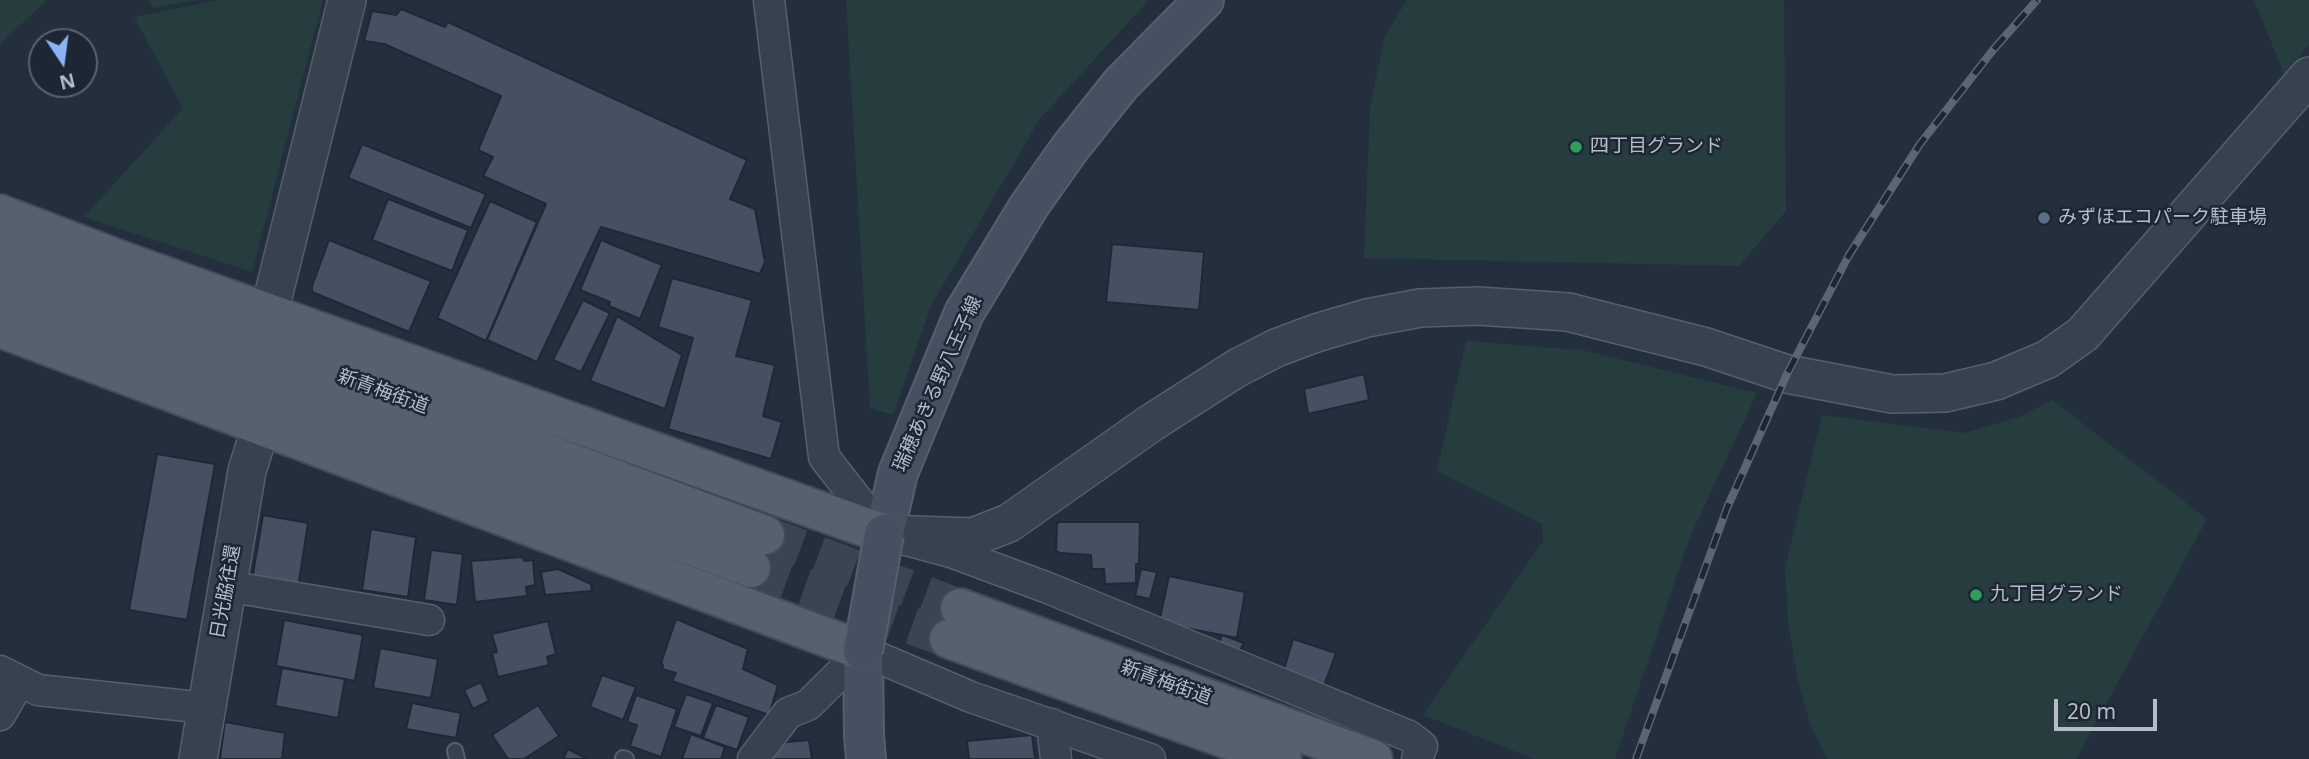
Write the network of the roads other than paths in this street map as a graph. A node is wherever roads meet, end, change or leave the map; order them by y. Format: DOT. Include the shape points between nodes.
graph roads {
  1 [pos="347,0"];
  2 [pos="769,0"];
  3 [pos="1204,0"];
  4 [pos="2309,76"];
  5 [pos="0,214"];
  6 [pos="0,250"];
  7 [pos="0,290"];
  8 [pos="269,313"];
  9 [pos="0,328"];
  10 [pos="261,426"];
  11 [pos="884,534"];
  12 [pos="226,586"];
  13 [pos="429,620"];
  14 [pos="863,651"];
  15 [pos="10,676"];
  16 [pos="206,708"];
  17 [pos="0,715"];
  18 [pos="1052,724"];
  19 [pos="1420,752"];
  20 [pos="198,759"];
  21 [pos="753,759"];
  22 [pos="866,759"];
  23 [pos="1056,759"];
  24 [pos="1150,759"];
  25 [pos="1282,759"];
  26 [pos="1373,759"];
  1 -- 8 [label="street"];
  2 -- 11 [label="street" via="824,457"];
  3 -- 11 [label="main road, 瑞穂あきる野八王子線" via="1121,84 1070,148 964,313 898,473"];
  4 -- 11 [label="street" via="2083,334 2048,359 1996,381 1945,393 1892,394 1787,374 1706,347 1568,312 1478,306 1420,308 1316,333 1237,368 1009,523 973,537"];
  5 -- 8 [label="main road"];
  6 -- 7 [label="main road, 新青梅街道" via="758,551"];
  8 -- 11 [label="main road"];
  9 -- 10 [label="main road"];
  10 -- 12 [label="street, 日光脇往還" via="247,471"];
  10 -- 14 [label="main road"];
  11 -- 14 [label="main road, 瑞穂あきる野八王子線, bridge"];
  11 -- 19 [label="street" via="951,552 1048,588 1409,736"];
  12 -- 13 [label="street"];
  12 -- 16 [label="street, 日光脇往還"];
  14 -- 18 [label="street" via="971,697"];
  14 -- 21 [label="street" via="808,705 788,713"];
  14 -- 22 [label="main road, 瑞穂あきる野八王子線"];
  15 -- 16 [label="street" via="38,690"];
  15 -- 17 [label="street"];
  16 -- 20 [label="street, 日光脇往還"];
  18 -- 23 [label="street"];
  18 -- 24 [label="street"];
  25 -- 26 [label="main road, 新青梅街道" via="954,623"];
}
